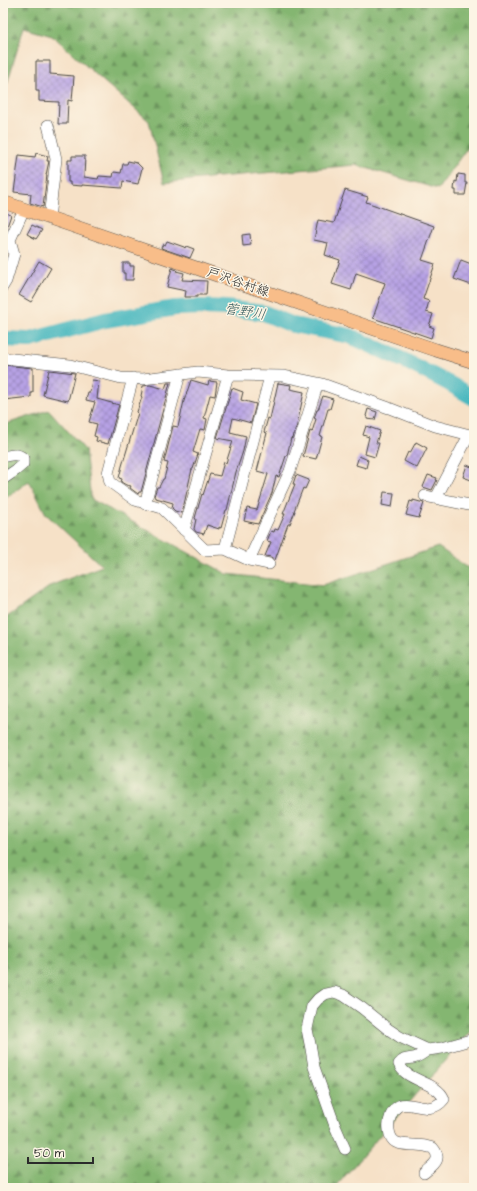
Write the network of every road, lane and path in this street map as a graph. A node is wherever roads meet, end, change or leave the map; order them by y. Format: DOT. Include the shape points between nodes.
graph roads {
  1 [pos="48,125"];
  2 [pos="3,202"];
  3 [pos="24,209"];
  4 [pos="49,218"];
  5 [pos="7,239"];
  6 [pos="7,262"];
  7 [pos="4,283"];
  8 [pos="3,358"];
  9 [pos="474,362"];
  10 [pos="180,374"];
  11 [pos="228,375"];
  12 [pos="270,376"];
  13 [pos="133,378"];
  14 [pos="318,384"];
  15 [pos="472,436"];
  16 [pos="3,457"];
  17 [pos="3,479"];
  18 [pos="425,496"];
  19 [pos="436,498"];
  20 [pos="145,504"];
  21 [pos="474,506"];
  22 [pos="184,530"];
  23 [pos="225,549"];
  24 [pos="249,560"];
  25 [pos="269,564"];
  26 [pos="474,1039"];
  27 [pos="428,1050"];
  28 [pos="345,1149"];
  29 [pos="424,1173"];
  1 -- 4 [label="street" via="56,159"];
  2 -- 3 [label="main road, 戸沢谷村線"];
  3 -- 4 [label="main road, 戸沢谷村線"];
  3 -- 5 [label="street"];
  4 -- 9 [label="main road, 戸沢谷村線"];
  5 -- 6 [label="street" via="14,254"];
  6 -- 7 [label="street"];
  8 -- 13 [label="street" via="70,365 121,378"];
  10 -- 11 [label="street" via="198,372"];
  10 -- 13 [label="street"];
  10 -- 20 [label="street"];
  11 -- 12 [label="street"];
  11 -- 22 [label="street"];
  12 -- 14 [label="street" via="283,376"];
  12 -- 23 [label="street"];
  13 -- 20 [label="street" via="108,473 110,482"];
  14 -- 15 [label="street" via="435,426"];
  14 -- 24 [label="street" via="290,471"];
  15 -- 19 [label="street"];
  16 -- 17 [label="street" via="10,454 23,458 23,464"];
  18 -- 19 [label="street"];
  19 -- 21 [label="street"];
  20 -- 22 [label="street" via="162,508"];
  22 -- 23 [label="street" via="205,550"];
  23 -- 24 [label="street"];
  24 -- 25 [label="street"];
  26 -- 27 [label="street"];
  27 -- 28 [label="street" via="388,1029 343,995 334,992 325,994 312,1006 307,1029 314,1067"];
  27 -- 29 [label="street" via="399,1064 408,1074 437,1090 444,1099 435,1107 428,1108 398,1105 394,1108 388,1123 389,1133 400,1145 433,1148 437,1152 438,1157 434,1164"];
}
